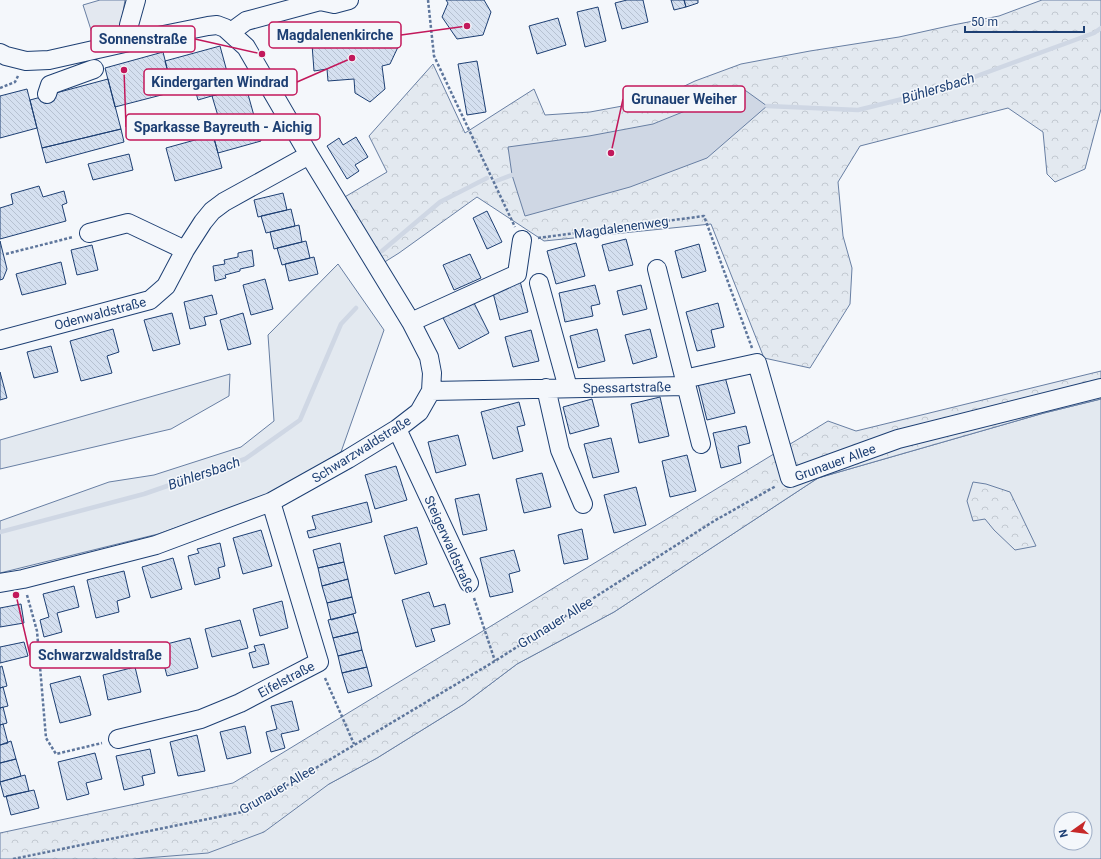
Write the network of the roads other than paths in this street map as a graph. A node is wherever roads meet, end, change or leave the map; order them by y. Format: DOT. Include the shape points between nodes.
graph roads {
  1 [pos="136,0"];
  2 [pos="348,0"];
  3 [pos="321,1"];
  4 [pos="231,32"];
  5 [pos="129,42"];
  6 [pos="90,51"];
  7 [pos="0,52"];
  8 [pos="47,94"];
  9 [pos="309,155"];
  10 [pos="89,233"];
  11 [pos="522,240"];
  12 [pos="185,250"];
  13 [pos="657,269"];
  14 [pos="539,283"];
  15 [pos="411,322"];
  16 [pos="0,340"];
  17 [pos="685,382"];
  18 [pos="546,388"];
  19 [pos="568,388"];
  20 [pos="1101,388"];
  21 [pos="431,391"];
  22 [pos="397,429"];
  23 [pos="701,444"];
  24 [pos="790,478"];
  25 [pos="271,502"];
  26 [pos="583,504"];
  27 [pos="469,583"];
  28 [pos="0,584"];
  29 [pos="118,739"];
  1 -- 5 [label="street" via="129,25"];
  2 -- 3 [label="street" via="334,4"];
  3 -- 4 [label="street" via="246,21"];
  4 -- 5 [label="street" via="216,25"];
  4 -- 9 [label="street, Schwarzwaldstraße" via="246,47"];
  5 -- 6 [label="street"];
  6 -- 7 [label="street" via="49,60 26,61"];
  6 -- 8 [label="street" via="96,76 50,85"];
  9 -- 12 [label="street, Odenwaldstraße" via="218,206"];
  9 -- 15 [label="street, Schwarzwaldstraße"];
  10 -- 12 [label="street" via="128,222"];
  11 -- 15 [label="street" via="517,274"];
  12 -- 16 [label="street, Odenwaldstraße" via="166,286 150,300"];
  13 -- 17 [label="street, Spessartstraße"];
  14 -- 19 [label="street, Spessartstraße"];
  15 -- 21 [label="street, Schwarzwaldstraße" via="429,357 432,373"];
  17 -- 19 [label="street, Spessartstraße"];
  17 -- 23 [label="street, Spessartstraße"];
  17 -- 24 [label="street, Spessartstraße" via="757,363"];
  18 -- 19 [label="street, Spessartstraße"];
  18 -- 21 [label="street, Spessartstraße"];
  18 -- 26 [label="street" via="560,450"];
  20 -- 24 [label="street, Grunauer Allee" via="898,439"];
  21 -- 22 [label="street, Schwarzwaldstraße" via="419,412"];
  22 -- 25 [label="street, Schwarzwaldstraße"];
  22 -- 27 [label="street, Steigerwaldstraße"];
  25 -- 28 [label="street, Schwarzwaldstraße" via="156,545"];
  25 -- 29 [label="street, Eifelstraße" via="319,662 240,703 202,719"];
}
